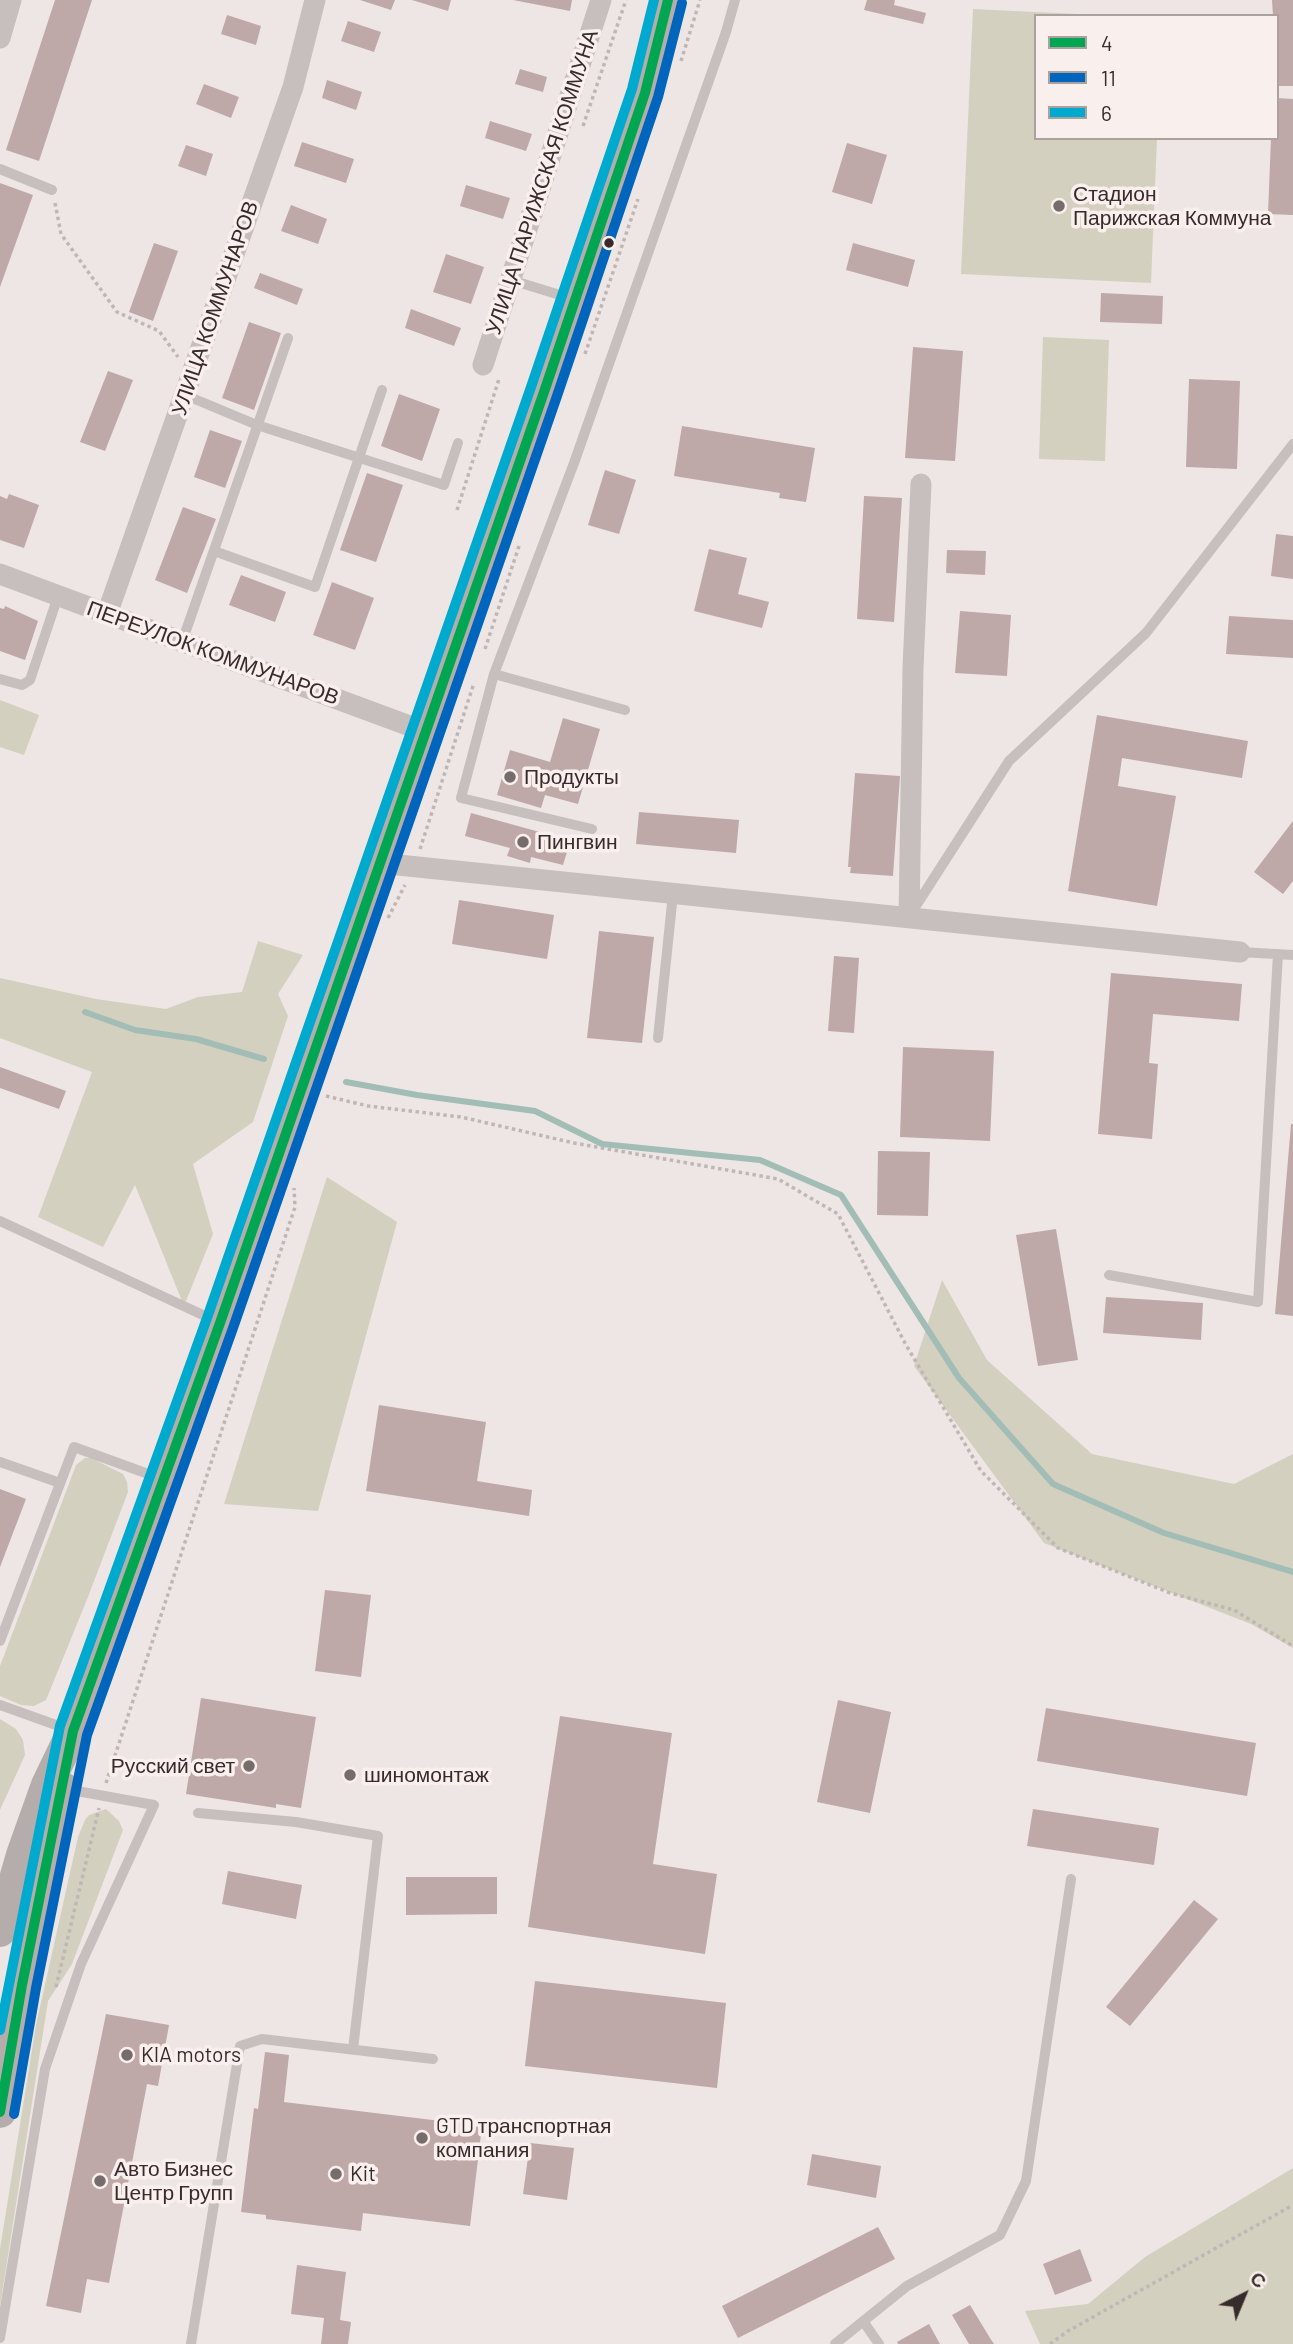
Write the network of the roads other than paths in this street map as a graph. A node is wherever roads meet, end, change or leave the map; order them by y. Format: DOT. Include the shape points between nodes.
graph roads {
  1 [pos="11,0"];
  2 [pos="315,0"];
  3 [pos="601,0"];
  4 [pos="668,0"];
  5 [pos="735,0"];
  6 [pos="0,38"];
  7 [pos="0,169"];
  8 [pos="52,190"];
  9 [pos="511,280"];
  10 [pos="576,300"];
  11 [pos="288,338"];
  12 [pos="483,365"];
  13 [pos="188,385"];
  14 [pos="382,390"];
  15 [pos="257,425"];
  16 [pos="457,443"];
  17 [pos="1293,444"];
  18 [pos="358,457"];
  19 [pos="921,484"];
  20 [pos="214,551"];
  21 [pos="0,574"];
  22 [pos="58,596"];
  23 [pos="107,614"];
  24 [pos="182,642"];
  25 [pos="494,674"];
  26 [pos="0,679"];
  27 [pos="625,710"];
  28 [pos="426,732"];
  29 [pos="592,829"];
  30 [pos="379,863"];
  31 [pos="673,894"];
  32 [pos="909,918"];
  33 [pos="1240,952"];
  34 [pos="1278,954"];
  35 [pos="1293,956"];
  36 [pos="658,1038"];
  37 [pos="0,1221"];
  38 [pos="1108,1275"];
  39 [pos="220,1323"];
  40 [pos="0,1462"];
  41 [pos="164,1479"];
  42 [pos="60,1483"];
  43 [pos="0,1641"];
  44 [pos="0,1705"];
  45 [pos="73,1731"];
  46 [pos="55,1786"];
  47 [pos="198,1813"];
  48 [pos="1071,1879"];
  49 [pos="0,1931"];
  50 [pos="353,2049"];
  51 [pos="433,2059"];
  52 [pos="0,2112"];
  53 [pos="863,2321"];
  54 [pos="0,2338"];
  55 [pos="191,2344"];
  56 [pos="835,2344"];
  57 [pos="879,2344"];
  1 -- 6 [label="street"];
  2 -- 13 [label="street, УЛИЦА КОММУНАРОВ" via="293,88"];
  3 -- 9 [label="street, УЛИЦА ПАРИЖСКАЯ КОММУНА"];
  4 -- 10 [label="main road" via="645,93"];
  5 -- 25 [label="lane" via="578,450"];
  7 -- 8 [label="lane"];
  9 -- 10 [label="lane"];
  9 -- 12 [label="street, УЛИЦА ПАРИЖСКАЯ КОММУНА"];
  10 -- 28 [label="main road"];
  11 -- 15 [label="lane"];
  13 -- 15 [label="lane"];
  13 -- 23 [label="street, УЛИЦА КОММУНАРОВ"];
  14 -- 18 [label="lane"];
  15 -- 18 [label="lane"];
  15 -- 20 [label="lane"];
  16 -- 18 [label="lane" via="444,485"];
  17 -- 32 [label="lane" via="1146,633 1009,761"];
  18 -- 20 [label="lane" via="315,587"];
  19 -- 32 [label="street"];
  20 -- 24 [label="lane"];
  21 -- 22 [label="street, ПЕРЕУЛОК КОММУНАРОВ"];
  22 -- 23 [label="street, ПЕРЕУЛОК КОММУНАРОВ"];
  22 -- 26 [label="lane" via="30,680 22,685"];
  23 -- 24 [label="street, ПЕРЕУЛОК КОММУНАРОВ"];
  24 -- 28 [label="street, ПЕРЕУЛОК КОММУНАРОВ"];
  25 -- 27 [label="lane"];
  25 -- 29 [label="lane" via="461,798"];
  28 -- 30 [label="main road"];
  30 -- 31 [label="street"];
  30 -- 39 [label="main road"];
  31 -- 32 [label="street"];
  31 -- 36 [label="lane"];
  32 -- 33 [label="street"];
  33 -- 34 [label="lane"];
  34 -- 35 [label="lane"];
  34 -- 38 [label="lane" via="1258,1302"];
  37 -- 39 [label="lane"];
  39 -- 41 [label="main road"];
  40 -- 42 [label="lane"];
  41 -- 42 [label="lane" via="74,1447"];
  41 -- 45 [label="main road"];
  42 -- 43 [label="lane"];
  44 -- 45 [label="lane"];
  45 -- 46 [label="main road"];
  46 -- 49 [label="main road" via="22,1855"];
  46 -- 52 [label="main road"];
  46 -- 54 [label="lane" via="154,1805 81,1965 46,2069"];
  47 -- 50 [label="lane" via="378,1836"];
  48 -- 53 [label="lane" via="1021,2192 1000,2235 907,2286"];
  50 -- 51 [label="lane"];
  50 -- 55 [label="lane" via="262,2039 240,2046"];
  53 -- 56 [label="lane"];
  53 -- 57 [label="lane"];
}
